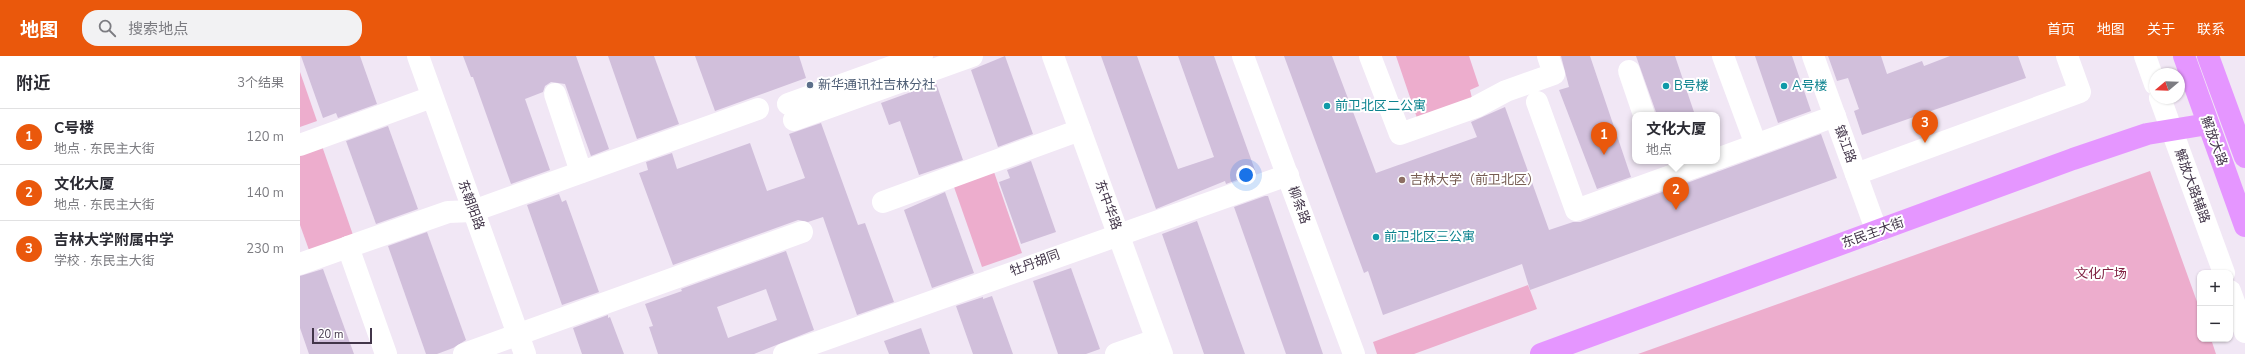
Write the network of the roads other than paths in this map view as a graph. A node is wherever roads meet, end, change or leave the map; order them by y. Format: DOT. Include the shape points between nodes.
graph roads {
  1 [pos="418,56"];
  2 [pos="922,56"];
  3 [pos="972,56"];
  4 [pos="1053,56"];
  5 [pos="1243,56"];
  6 [pos="1370,56"];
  7 [pos="1548,56"];
  8 [pos="1723,56"];
  9 [pos="1813,56"];
  10 [pos="2067,56"];
  11 [pos="2145,56"];
  12 [pos="2184,56"];
  13 [pos="2208,56"];
  14 [pos="2149,68"];
  15 [pos="1628,71"];
  16 [pos="555,94"];
  17 [pos="432,97"];
  18 [pos="1537,102"];
  19 [pos="2162,104"];
  20 [pos="758,109"];
  21 [pos="1643,112"];
  22 [pos="1835,116"];
  23 [pos="2238,120"];
  24 [pos="2208,124"];
  25 [pos="1080,130"];
  26 [pos="2172,130"];
  27 [pos="300,145"];
  28 [pos="1756,145"];
  29 [pos="2245,157"];
  30 [pos="1720,158"];
  31 [pos="1694,164"];
  32 [pos="1664,169"];
  33 [pos="581,172"];
  34 [pos="1856,174"];
  35 [pos="1288,175"];
  36 [pos="882,202"];
  37 [pos="473,211"];
  38 [pos="2245,226"];
  39 [pos="802,232"];
  40 [pos="1877,232"];
  41 [pos="1118,234"];
  42 [pos="348,247"];
  43 [pos="300,264"];
  44 [pos="2223,270"];
  45 [pos="2233,299"];
  46 [pos="2245,332"];
  47 [pos="522,344"];
  48 [pos="1159,347"];
  49 [pos="386,354"];
  50 [pos="464,354"];
  51 [pos="784,354"];
  52 [pos="1116,354"];
  53 [pos="1354,354"];
  54 [pos="1542,354"];
  1 -- 17 [label="street, 东朝阳路"];
  2 -- 3 [label="street" via="791,112"];
  4 -- 25 [label="street, 东中华路"];
  5 -- 35 [label="street, 柳条路"];
  6 -- 7 [label="street" via="1400,134 1476,107 1506,91 1554,74"];
  8 -- 28 [label="street"];
  9 -- 22 [label="street, 镇江路"];
  10 -- 34 [label="street" via="2080,92"];
  11 -- 14 [label="street"];
  12 -- 24 [label="main road, 解放大路"];
  13 -- 23 [label="main road, 解放大路"];
  15 -- 21 [label="street"];
  16 -- 33 [label="street"];
  17 -- 27 [label="street"];
  17 -- 37 [label="street, 东朝阳路"];
  18 -- 32 [label="street" via="1576,210"];
  19 -- 26 [label="street, 解放大路辅路"];
  20 -- 33 [label="street"];
  22 -- 28 [label="street"];
  22 -- 34 [label="street, 镇江路"];
  23 -- 24 [label="street"];
  23 -- 29 [label="main road, 解放大路"];
  24 -- 26 [label="main road, 东民主大街"];
  24 -- 38 [label="main road, 解放大路"];
  25 -- 36 [label="street"];
  25 -- 41 [label="street, 东中华路"];
  26 -- 40 [label="main road, 东民主大街" via="2147,134 2073,159"];
  26 -- 44 [label="street, 解放大路辅路"];
  28 -- 30 [label="street"];
  31 -- 32 [label="street"];
  33 -- 37 [label="street"];
  34 -- 40 [label="street, 镇江路"];
  35 -- 41 [label="street, 牡丹胡同"];
  35 -- 53 [label="street, 柳条路"];
  37 -- 42 [label="street" via="448,212"];
  37 -- 47 [label="street, 东朝阳路"];
  39 -- 47 [label="street"];
  40 -- 54 [label="main road, 东民主大街"];
  41 -- 48 [label="street, 东中华路"];
  41 -- 51 [label="street, 牡丹胡同"];
  42 -- 43 [label="street"];
  42 -- 49 [label="street"];
  45 -- 46 [label="street"];
  47 -- 50 [label="street"];
  48 -- 52 [label="street"];
}
